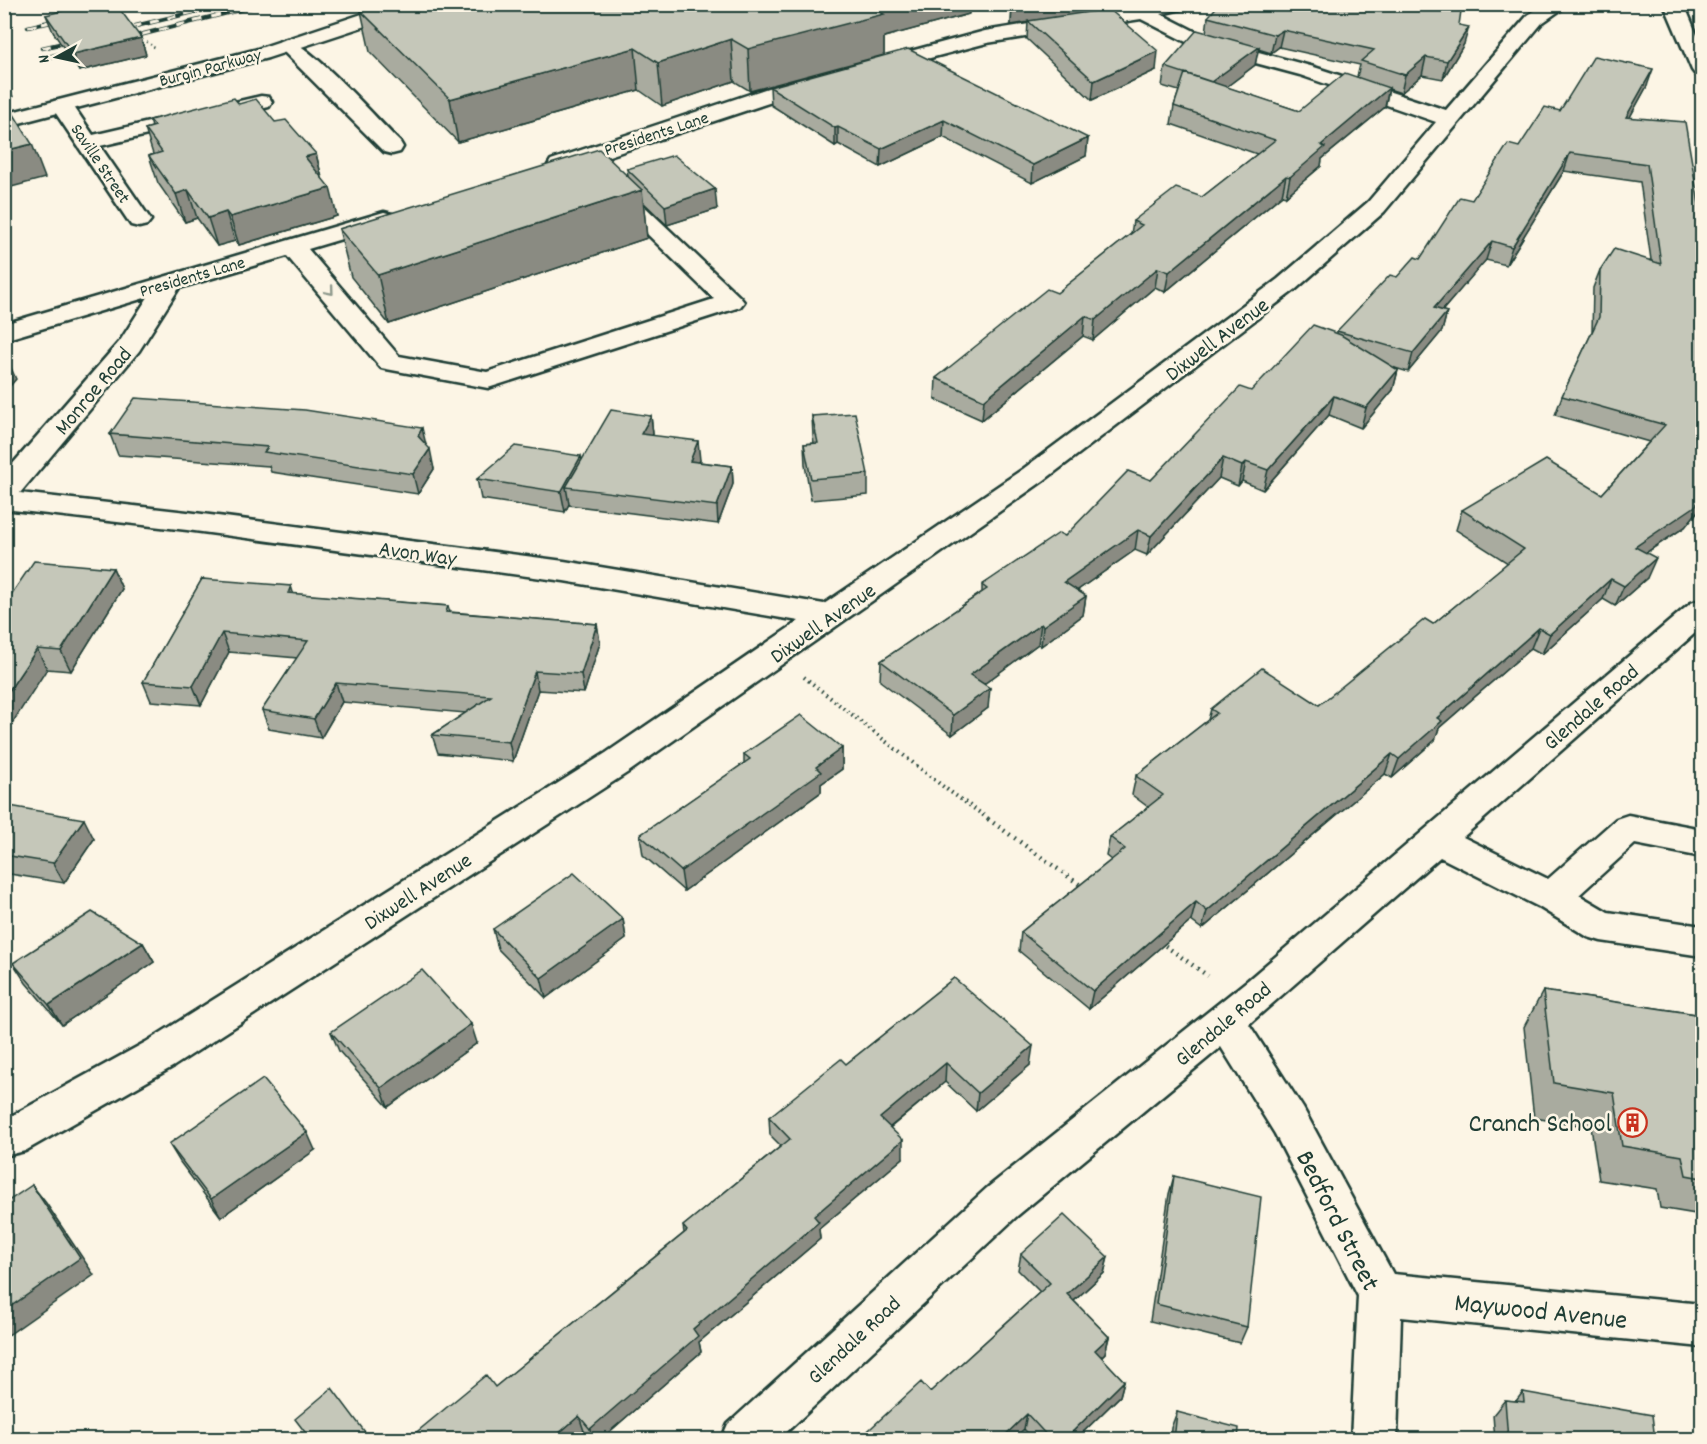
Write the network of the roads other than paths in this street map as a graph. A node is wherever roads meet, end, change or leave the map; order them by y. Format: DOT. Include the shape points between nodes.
graph roads {
  1 [pos="413,4"];
  2 [pos="1178,4"];
  3 [pos="1560,4"];
  4 [pos="1677,12"];
  5 [pos="1144,13"];
  6 [pos="1702,20"];
  7 [pos="287,45"];
  8 [pos="1702,70"];
  9 [pos="854,72"];
  10 [pos="832,78"];
  11 [pos="261,102"];
  12 [pos="62,106"];
  13 [pos="1450,119"];
  14 [pos="4,121"];
  15 [pos="87,143"];
  16 [pos="392,147"];
  17 [pos="580,158"];
  18 [pos="536,172"];
  19 [pos="403,214"];
  20 [pos="139,220"];
  21 [pos="292,246"];
  22 [pos="171,282"];
  23 [pos="4,332"];
  24 [pos="4,493"];
  25 [pos="4,500"];
  26 [pos="1702,610"];
  27 [pos="830,616"];
  28 [pos="1436,839"];
  29 [pos="1702,843"];
  30 [pos="1552,897"];
  31 [pos="1702,941"];
  32 [pos="1226,1021"];
  33 [pos="4,1138"];
  34 [pos="1380,1294"];
  35 [pos="1702,1326"];
  36 [pos="744,1440"];
  37 [pos="1374,1440"];
  1 -- 7 [label="street, Burgin Parkway"];
  2 -- 5 [label="street"];
  3 -- 13 [label="street, Dixwell Avenue" via="1535,19"];
  4 -- 6 [label="street"];
  4 -- 8 [label="street"];
  5 -- 9 [label="street" via="985,37"];
  5 -- 13 [label="street" via="1203,43 1329,78"];
  7 -- 12 [label="street, Burgin Parkway"];
  7 -- 16 [label="street"];
  10 -- 17 [label="street, Presidents Lane"];
  11 -- 15 [label="street"];
  12 -- 14 [label="street, Burgin Parkway"];
  12 -- 15 [label="street, Saville Street"];
  13 -- 27 [label="street, Dixwell Avenue" via="1376,207 1287,284 1033,475"];
  15 -- 20 [label="street, Saville Street"];
  17 -- 18 [label="street, Presidents Lane"];
  21 -- 17 [label="street, one-way" via="390,362 488,380 731,302"];
  19 -- 21 [label="street, Presidents Lane"];
  21 -- 22 [label="street, Presidents Lane"];
  22 -- 23 [label="street, Presidents Lane"];
  22 -- 24 [label="street, Monroe Road" via="130,345"];
  25 -- 27 [label="street, Avon Way" via="552,569"];
  26 -- 28 [label="street, Glendale Road"];
  27 -- 33 [label="street, Dixwell Avenue" via="618,762 160,1054"];
  28 -- 30 [label="street"];
  28 -- 32 [label="street, Glendale Road"];
  29 -- 30 [label="street" via="1628,829"];
  30 -- 31 [label="street" via="1601,926"];
  32 -- 34 [label="street, Bedford Street" via="1289,1121"];
  32 -- 36 [label="street, Glendale Road" via="1002,1202"];
  34 -- 35 [label="street, Maywood Avenue"];
  34 -- 37 [label="street, Bedford Street"];
}
